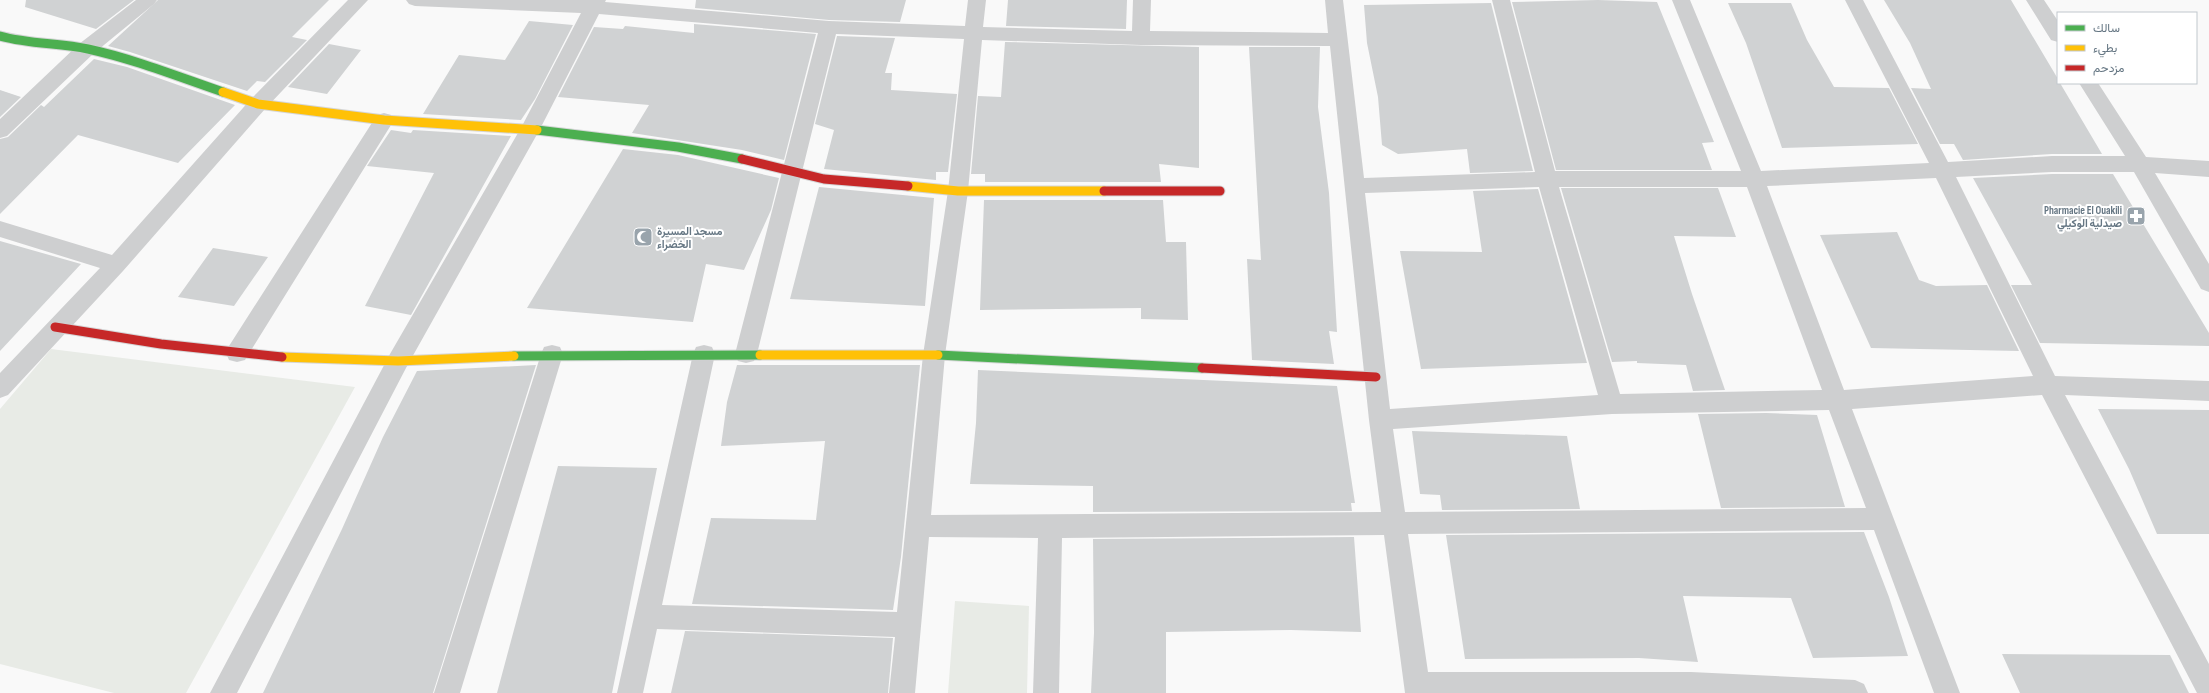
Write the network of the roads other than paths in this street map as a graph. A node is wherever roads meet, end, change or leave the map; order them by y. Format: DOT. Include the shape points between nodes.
graph roads {
  1 [pos="148,0"];
  2 [pos="359,0"];
  3 [pos="415,0"];
  4 [pos="977,0"];
  5 [pos="1142,0"];
  6 [pos="1334,0"];
  7 [pos="1344,0"];
  8 [pos="1502,0"];
  9 [pos="1681,0"];
  10 [pos="1854,0"];
  11 [pos="2035,0"];
  12 [pos="596,4"];
  13 [pos="829,27"];
  14 [pos="973,32"];
  15 [pos="2057,33"];
  16 [pos="0,36"];
  17 [pos="1141,38"];
  18 [pos="1339,40"];
  19 [pos="86,49"];
  20 [pos="2089,84"];
  21 [pos="258,104"];
  22 [pos="384,120"];
  23 [pos="530,129"];
  24 [pos="0,131"];
  25 [pos="2140,164"];
  26 [pos="1942,169"];
  27 [pos="2209,169"];
  28 [pos="791,170"];
  29 [pos="1547,179"];
  30 [pos="1754,179"];
  31 [pos="1355,186"];
  32 [pos="958,191"];
  33 [pos="1220,191"];
  34 [pos="0,229"];
  35 [pos="116,265"];
  36 [pos="2209,283"];
  37 [pos="56,327"];
  38 [pos="237,353"];
  39 [pos="552,354"];
  40 [pos="704,354"];
  41 [pos="746,354"];
  42 [pos="934,355"];
  43 [pos="398,361"];
  44 [pos="1376,377"];
  45 [pos="2048,385"];
  46 [pos="0,388"];
  47 [pos="2209,391"];
  48 [pos="1838,400"];
  49 [pos="1612,404"];
  50 [pos="1380,420"];
  51 [pos="1882,519"];
  52 [pos="1395,525"];
  53 [pos="918,526"];
  54 [pos="1050,527"];
  55 [pos="648,617"];
  56 [pos="908,626"];
  57 [pos="1418,689"];
  58 [pos="1692,689"];
  59 [pos="2209,690"];
  60 [pos="223,693"];
  61 [pos="447,693"];
  62 [pos="630,693"];
  63 [pos="902,693"];
  64 [pos="1046,693"];
  65 [pos="1855,693"];
  66 [pos="1947,693"];
  1 -- 19 [label="street"];
  2 -- 21 [label="street"];
  3 -- 12 [label="street"];
  4 -- 14 [label="street"];
  5 -- 17 [label="street"];
  6 -- 7 [label="street"];
  6 -- 18 [label="street"];
  8 -- 29 [label="street"];
  9 -- 30 [label="street"];
  10 -- 26 [label="street"];
  11 -- 15 [label="street"];
  12 -- 13 [label="street"];
  12 -- 23 [label="street"];
  13 -- 14 [label="street"];
  13 -- 28 [label="street"];
  14 -- 17 [label="street"];
  14 -- 32 [label="street"];
  16 -- 19 [label="street" via="17,42"];
  17 -- 18 [label="street"];
  18 -- 31 [label="street"];
  19 -- 21 [label="street" via="130,60"];
  19 -- 24 [label="street"];
  20 -- 25 [label="street"];
  21 -- 22 [label="street"];
  21 -- 35 [label="street"];
  22 -- 23 [label="street"];
  22 -- 38 [label="street"];
  23 -- 28 [label="street" via="678,148"];
  23 -- 43 [label="street"];
  25 -- 26 [label="street" via="2052,164"];
  25 -- 27 [label="street"];
  25 -- 36 [label="street"];
  26 -- 30 [label="street"];
  26 -- 45 [label="street"];
  28 -- 32 [label="street" via="824,179"];
  28 -- 41 [label="street"];
  29 -- 30 [label="street"];
  29 -- 31 [label="street"];
  29 -- 49 [label="street"];
  30 -- 48 [label="street"];
  31 -- 44 [label="street"];
  32 -- 33 [label="street"];
  32 -- 42 [label="street"];
  34 -- 35 [label="street"];
  35 -- 37 [label="street"];
  37 -- 38 [label="street"];
  37 -- 46 [label="street"];
  38 -- 43 [label="street" via="330,360"];
  39 -- 40 [label="street"];
  39 -- 43 [label="street"];
  39 -- 61 [label="street"];
  40 -- 41 [label="street"];
  40 -- 55 [label="street"];
  41 -- 42 [label="street"];
  42 -- 44 [label="street"];
  42 -- 53 [label="street"];
  43 -- 60 [label="street"];
  44 -- 50 [label="street"];
  45 -- 47 [label="street"];
  45 -- 48 [label="street"];
  45 -- 59 [label="street"];
  48 -- 49 [label="street"];
  48 -- 51 [label="street"];
  49 -- 50 [label="street"];
  50 -- 52 [label="street"];
  51 -- 52 [label="street" via="1605,519"];
  51 -- 66 [label="street"];
  52 -- 54 [label="street"];
  52 -- 57 [label="street"];
  53 -- 54 [label="street"];
  53 -- 56 [label="street"];
  54 -- 64 [label="street"];
  55 -- 56 [label="street"];
  55 -- 62 [label="street"];
  56 -- 63 [label="street"];
  57 -- 58 [label="street"];
  58 -- 65 [label="street"];
}
